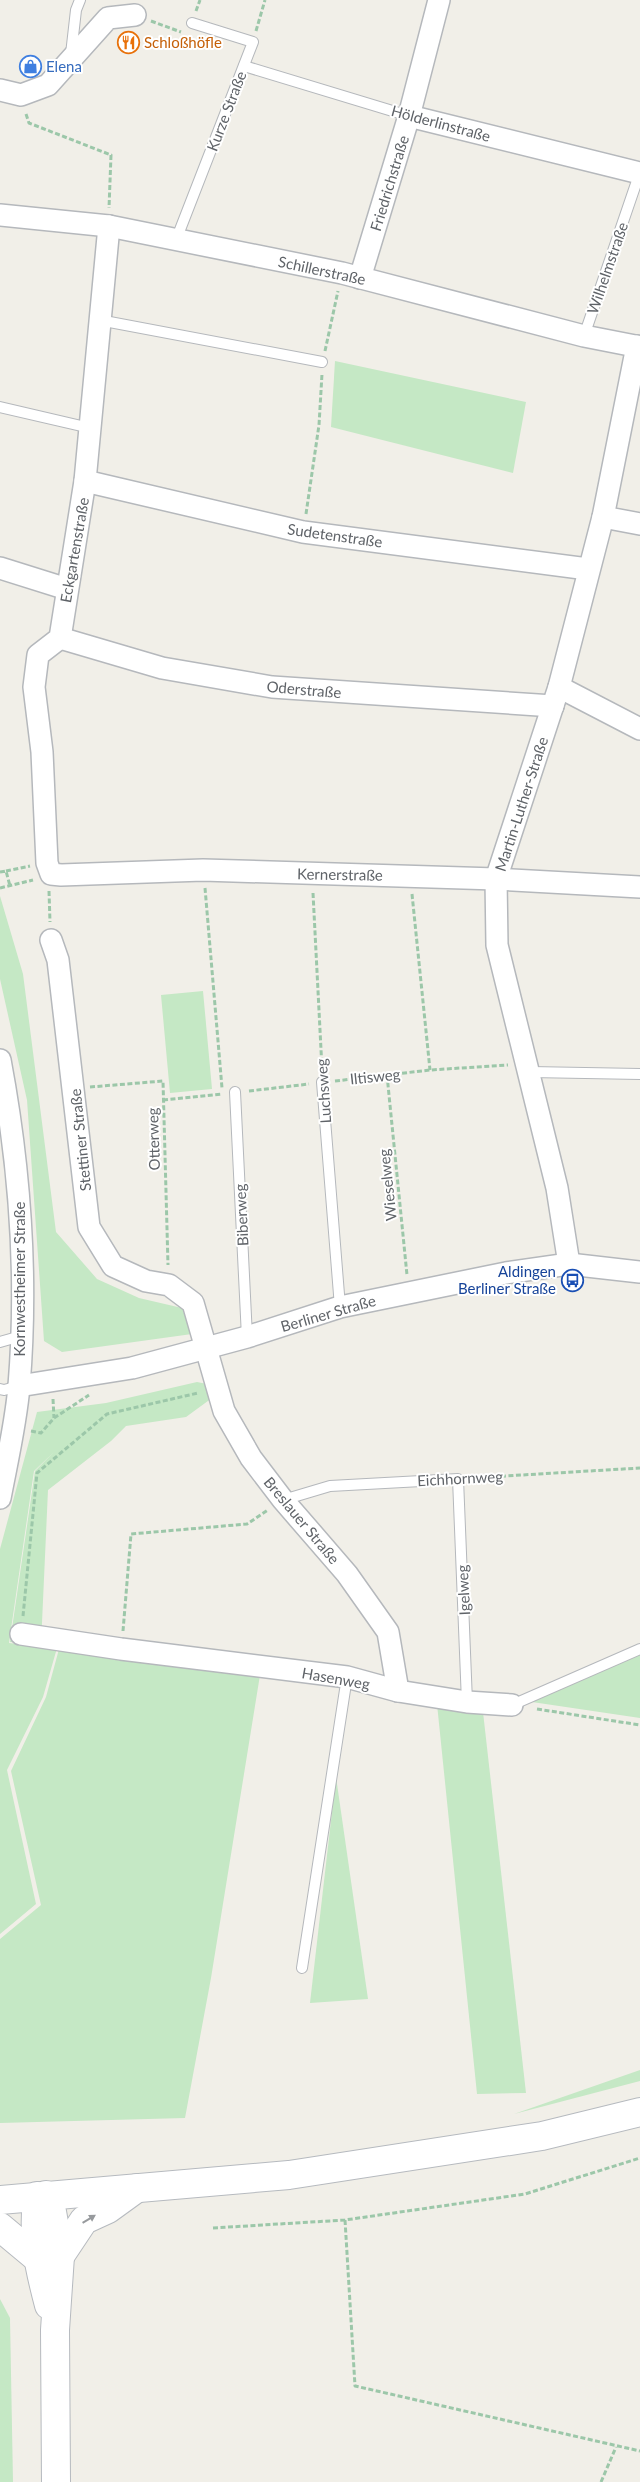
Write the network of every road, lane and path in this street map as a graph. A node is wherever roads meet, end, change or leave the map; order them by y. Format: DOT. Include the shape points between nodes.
graph roads {
  1 [pos="80,0"];
  2 [pos="200,0"];
  3 [pos="266,0"];
  4 [pos="439,0"];
  5 [pos="135,15"];
  6 [pos="192,23"];
  7 [pos="253,42"];
  8 [pos="71,58"];
  9 [pos="244,66"];
  10 [pos="0,90"];
  11 [pos="21,95"];
  12 [pos="409,116"];
  13 [pos="640,172"];
  14 [pos="0,216"];
  15 [pos="109,226"];
  16 [pos="176,240"];
  17 [pos="351,275"];
  18 [pos="99,320"];
  19 [pos="584,336"];
  20 [pos="638,346"];
  21 [pos="322,362"];
  22 [pos="0,407"];
  23 [pos="90,428"];
  24 [pos="86,480"];
  25 [pos="603,517"];
  26 [pos="640,524"];
  27 [pos="303,532"];
  28 [pos="0,568"];
  29 [pos="588,569"];
  30 [pos="67,589"];
  31 [pos="60,638"];
  32 [pos="556,697"];
  33 [pos="640,729"];
  34 [pos="49,868"];
  35 [pos="203,870"];
  36 [pos="0,872"];
  37 [pos="312,874"];
  38 [pos="411,876"];
  39 [pos="496,879"];
  40 [pos="640,887"];
  41 [pos="0,888"];
  42 [pos="51,940"];
  43 [pos="0,1060"];
  44 [pos="529,1068"];
  45 [pos="430,1070"];
  46 [pos="640,1074"];
  47 [pos="387,1075"];
  48 [pos="322,1082"];
  49 [pos="74,1088"];
  50 [pos="235,1092"];
  51 [pos="222,1094"];
  52 [pos="164,1100"];
  53 [pos="569,1264"];
  54 [pos="640,1272"];
  55 [pos="169,1285"];
  56 [pos="409,1293"];
  57 [pos="340,1307"];
  58 [pos="21,1336"];
  59 [pos="247,1337"];
  60 [pos="0,1342"];
  61 [pos="207,1348"];
  62 [pos="10,1388"];
  63 [pos="216,1389"];
  64 [pos="93,1393"];
  65 [pos="13,1428"];
  66 [pos="640,1468"];
  67 [pos="458,1478"];
  68 [pos="0,1498"];
  69 [pos="283,1500"];
  70 [pos="21,1634"];
  71 [pos="121,1649"];
  72 [pos="640,1649"];
  73 [pos="347,1677"];
  74 [pos="398,1691"];
  75 [pos="467,1702"];
  76 [pos="512,1706"];
  77 [pos="640,1725"];
  78 [pos="302,1968"];
  79 [pos="640,2112"];
  80 [pos="640,2158"];
  81 [pos="137,2188"];
  82 [pos="42,2195"];
  83 [pos="0,2200"];
  84 [pos="345,2220"];
  85 [pos="0,2227"];
  86 [pos="213,2228"];
  87 [pos="48,2257"];
  88 [pos="616,2447"];
  89 [pos="640,2451"];
  90 [pos="56,2482"];
  91 [pos="601,2482"];
  1 -- 8 [label="lane"];
  2 -- 6 [label="path"];
  3 -- 7 [label="path"];
  4 -- 12 [label="street, Friedrichstraße"];
  5 -- 6 [label="path" via="187,34"];
  5 -- 8 [label="street" via="108,18"];
  6 -- 7 [label="lane"];
  7 -- 9 [label="lane, Kurze Straße"];
  8 -- 11 [label="street" via="48,86"];
  9 -- 12 [label="lane, Hölderlinstraße"];
  9 -- 16 [label="lane, Kurze Straße"];
  10 -- 11 [label="street"];
  11 -- 15 [label="path" via="29,123 112,155"];
  12 -- 13 [label="street, Hölderlinstraße"];
  12 -- 17 [label="street, Friedrichstraße"];
  13 -- 19 [label="lane, Wilhelmstraße"];
  14 -- 15 [label="street, Schillerstraße"];
  15 -- 16 [label="street, Schillerstraße"];
  15 -- 18 [label="street, Eckgartenstraße"];
  16 -- 17 [label="street, Schillerstraße"];
  17 -- 19 [label="street, Schillerstraße"];
  17 -- 21 [label="path"];
  18 -- 21 [label="lane"];
  18 -- 23 [label="street, Eckgartenstraße"];
  19 -- 20 [label="street, Schillerstraße"];
  20 -- 25 [label="street, Martin-Luther-Straße"];
  21 -- 27 [label="path" via="319,425"];
  22 -- 23 [label="lane"];
  23 -- 24 [label="street, Eckgartenstraße"];
  24 -- 27 [label="street, Sudetenstraße"];
  24 -- 30 [label="street, Eckgartenstraße"];
  25 -- 26 [label="street"];
  25 -- 29 [label="street, Martin-Luther-Straße"];
  27 -- 29 [label="street, Sudetenstraße"];
  28 -- 30 [label="street"];
  29 -- 32 [label="street, Martin-Luther-Straße"];
  30 -- 31 [label="street, Eckgartenstraße"];
  31 -- 32 [label="street, Oderstraße" via="162,668 272,687"];
  31 -- 34 [label="street" via="38,655 34,687 42,752"];
  32 -- 33 [label="street"];
  32 -- 39 [label="street, Martin-Luther-Straße"];
  34 -- 35 [label="street, Kernerstraße" via="61,876"];
  34 -- 42 [label="path"];
  35 -- 37 [label="street, Kernerstraße"];
  35 -- 51 [label="path"];
  36 -- 41 [label="path" via="6,871 10,886"];
  37 -- 38 [label="street, Kernerstraße"];
  37 -- 48 [label="path, Luchsweg"];
  38 -- 39 [label="street, Kernerstraße"];
  38 -- 45 [label="path"];
  39 -- 40 [label="street, Kernerstraße"];
  39 -- 44 [label="street, Martin-Luther-Straße" via="497,945"];
  42 -- 49 [label="street, Stettiner Straße" via="58,960"];
  43 -- 58 [label="street, Kornwestheimer Straße" via="13,1130 21,1219"];
  44 -- 45 [label="path, Iltisweg"];
  44 -- 46 [label="lane"];
  44 -- 53 [label="street, Martin-Luther-Straße" via="557,1188"];
  45 -- 47 [label="path, Iltisweg"];
  47 -- 48 [label="path, Iltisweg"];
  47 -- 56 [label="path, Wieselweg"];
  48 -- 50 [label="path, Iltisweg"];
  48 -- 57 [label="lane, Luchsweg"];
  49 -- 52 [label="path, Otterweg" via="163,1081"];
  49 -- 55 [label="street, Stettiner Straße" via="89,1227 113,1266 146,1281"];
  50 -- 51 [label="path, Iltisweg"];
  50 -- 59 [label="lane, Biberweg"];
  51 -- 52 [label="path, Iltisweg"];
  52 -- 55 [label="path, Otterweg"];
  53 -- 54 [label="street, Berliner Straße"];
  53 -- 56 [label="street, Berliner Straße"];
  55 -- 61 [label="street, Stettiner Straße" via="193,1303"];
  56 -- 57 [label="street, Berliner Straße"];
  57 -- 59 [label="street, Berliner Straße"];
  58 -- 60 [label="lane"];
  58 -- 62 [label="street, Kornwestheimer Straße"];
  59 -- 61 [label="street, Berliner Straße"];
  61 -- 62 [label="street, Berliner Straße" via="132,1368"];
  61 -- 63 [label="street, Breslauer Straße"];
  62 -- 65 [label="street, Kornwestheimer Straße"];
  63 -- 69 [label="street, Breslauer Straße" via="224,1411 251,1458"];
  63 -- 70 [label="path" via="107,1414 37,1473"];
  64 -- 65 [label="path" via="54,1418 41,1433"];
  65 -- 68 [label="street, Kornwestheimer Straße"];
  66 -- 67 [label="path, Eichhornweg"];
  67 -- 69 [label="lane, Eichhornweg" via="330,1486"];
  67 -- 75 [label="lane, Igelweg"];
  69 -- 71 [label="path" via="247,1524 131,1534"];
  69 -- 74 [label="street, Breslauer Straße" via="347,1574 388,1632"];
  70 -- 71 [label="street, Hasenweg"];
  71 -- 73 [label="street, Hasenweg"];
  72 -- 76 [label="lane, Hasenweg"];
  73 -- 74 [label="street, Hasenweg"];
  73 -- 78 [label="lane"];
  74 -- 75 [label="street, Hasenweg"];
  75 -- 76 [label="street, Hasenweg"];
  76 -- 77 [label="path"];
  79 -- 81 [label="main road" via="542,2136 308,2172"];
  80 -- 84 [label="path" via="525,2194"];
  81 -- 82 [label="main road"];
  87 -- 81 [label="main road, one-way" via="84,2220 108,2209"];
  82 -- 83 [label="main road"];
  82 -- 87 [label="main road" via="34,2226"];
  84 -- 86 [label="path"];
  84 -- 88 [label="path" via="355,2386"];
  85 -- 87 [label="main road"];
  87 -- 90 [label="main road" via="55,2330"];
  88 -- 89 [label="path"];
  88 -- 91 [label="path"];
}
